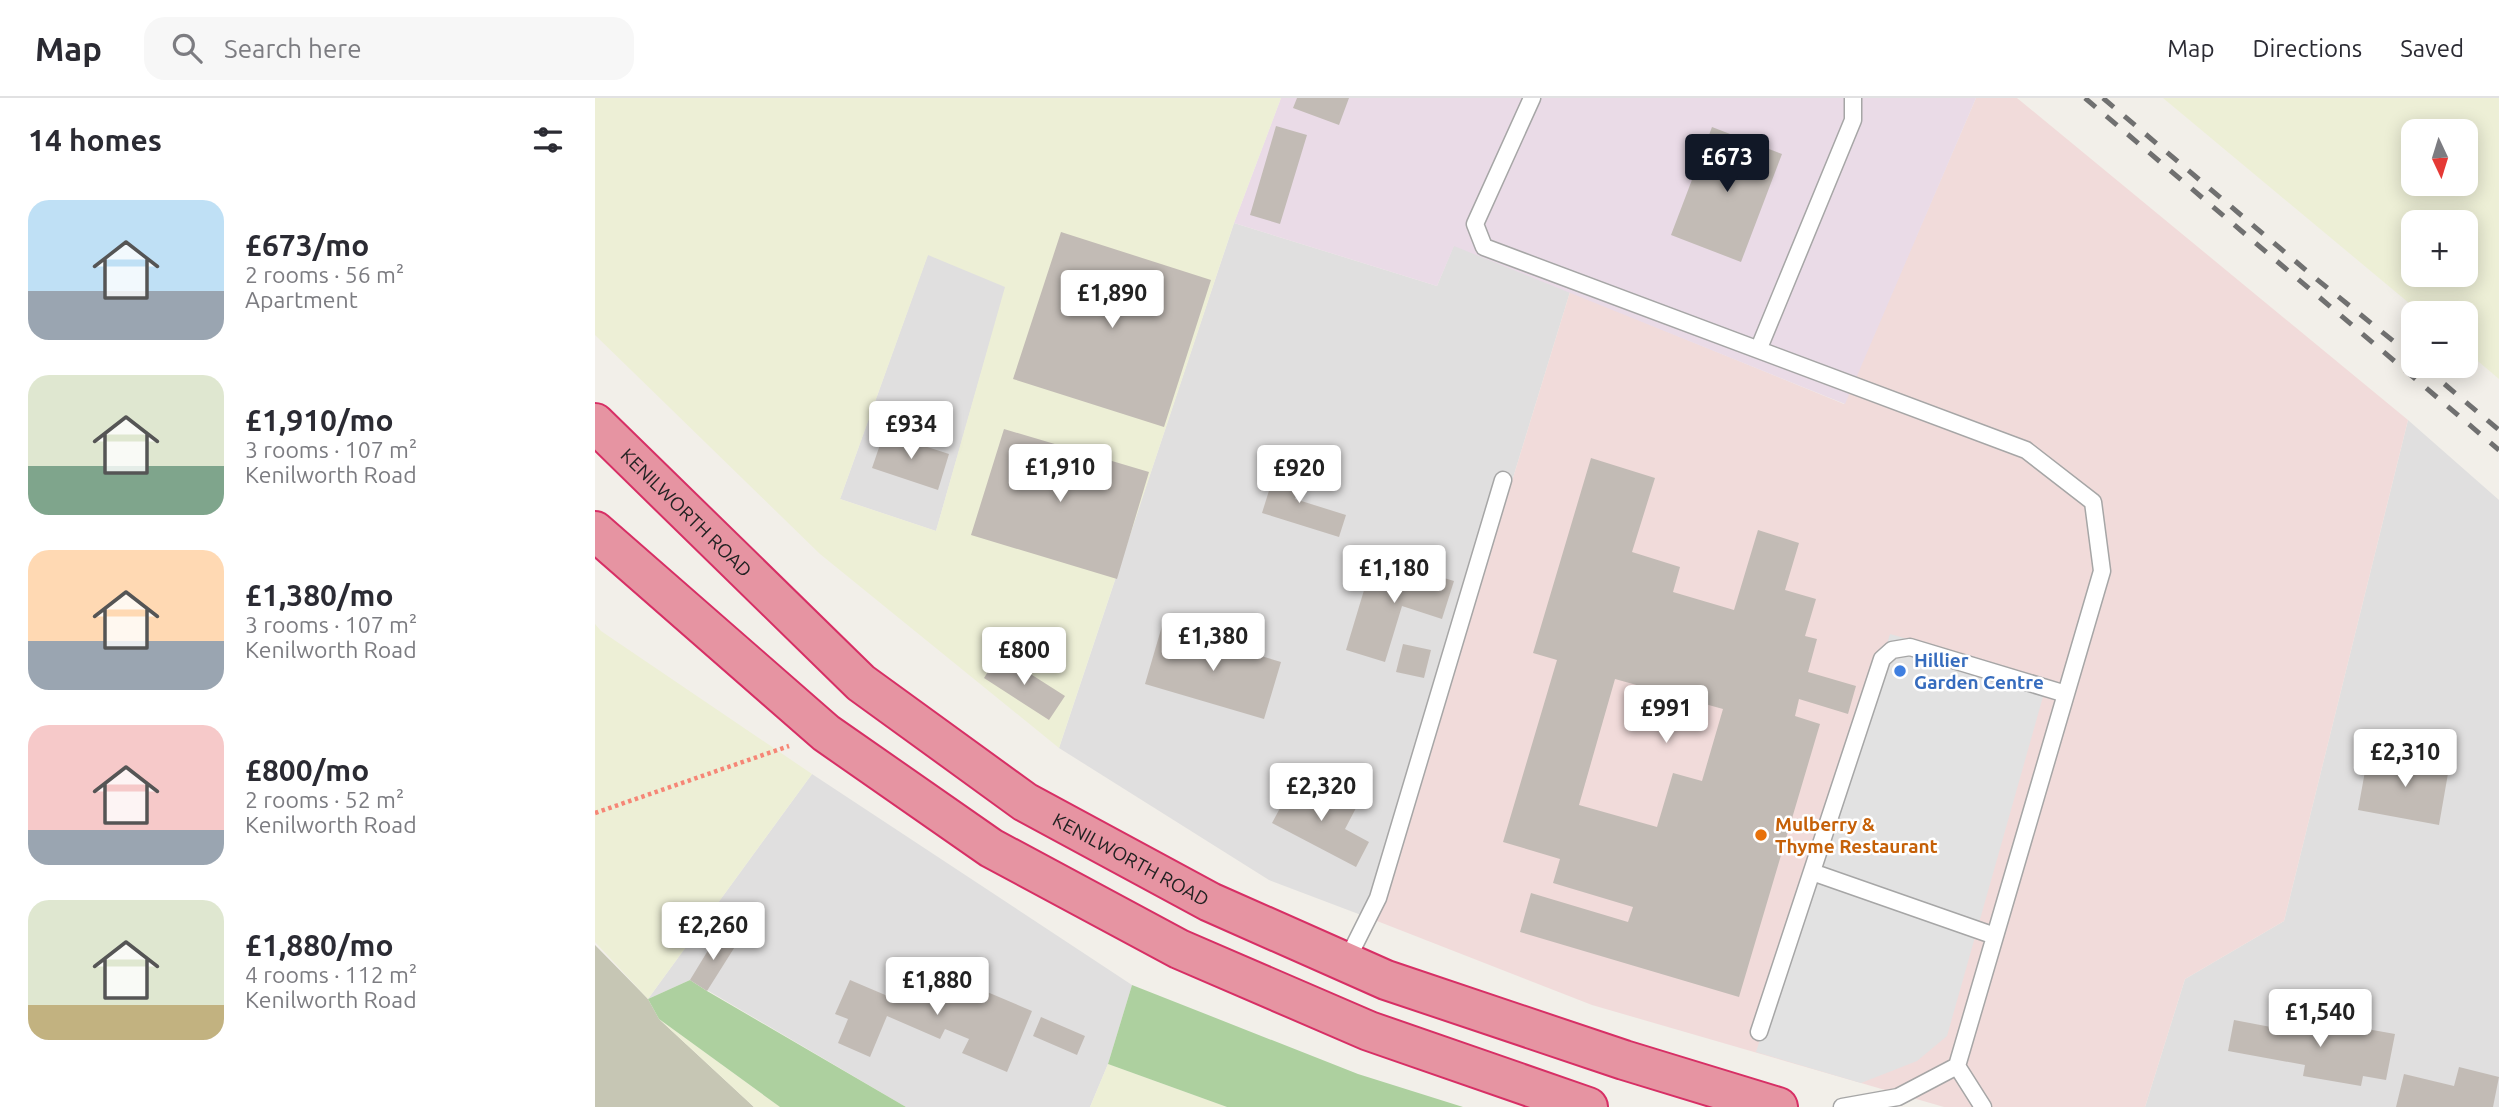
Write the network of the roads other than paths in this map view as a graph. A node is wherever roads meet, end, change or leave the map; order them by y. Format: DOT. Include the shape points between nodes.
graph roads {
  1 [pos="1532,98"];
  2 [pos="1853,98"];
  3 [pos="1759,348"];
  4 [pos="595,423"];
  5 [pos="1503,480"];
  6 [pos="595,531"];
  7 [pos="2066,694"];
  8 [pos="1812,872"];
  9 [pos="1995,936"];
  10 [pos="1346,962"];
  11 [pos="1759,1032"];
  12 [pos="1957,1066"];
  13 [pos="1588,1107"];
  14 [pos="1778,1107"];
  15 [pos="1842,1107"];
  16 [pos="1983,1107"];
  1 -- 3 [label="lane" via="1475,224 1484,247"];
  2 -- 3 [label="lane" via="1853,120"];
  3 -- 7 [label="lane" via="2026,450 2093,502 2102,571"];
  4 -- 10 [label="highway, KENILWORTH ROAD" via="861,683 1025,802 1210,902"];
  5 -- 10 [label="lane" via="1378,898"];
  6 -- 13 [label="highway" via="826,733 991,848 1179,949 1369,1031"];
  7 -- 8 [label="lane" via="1910,647 1892,650 1882,659"];
  7 -- 9 [label="lane"];
  8 -- 9 [label="lane"];
  8 -- 11 [label="lane"];
  9 -- 12 [label="lane"];
  10 -- 14 [label="highway, KENILWORTH ROAD" via="1386,980"];
  12 -- 15 [label="lane" via="1898,1097"];
  12 -- 16 [label="lane"];
}
